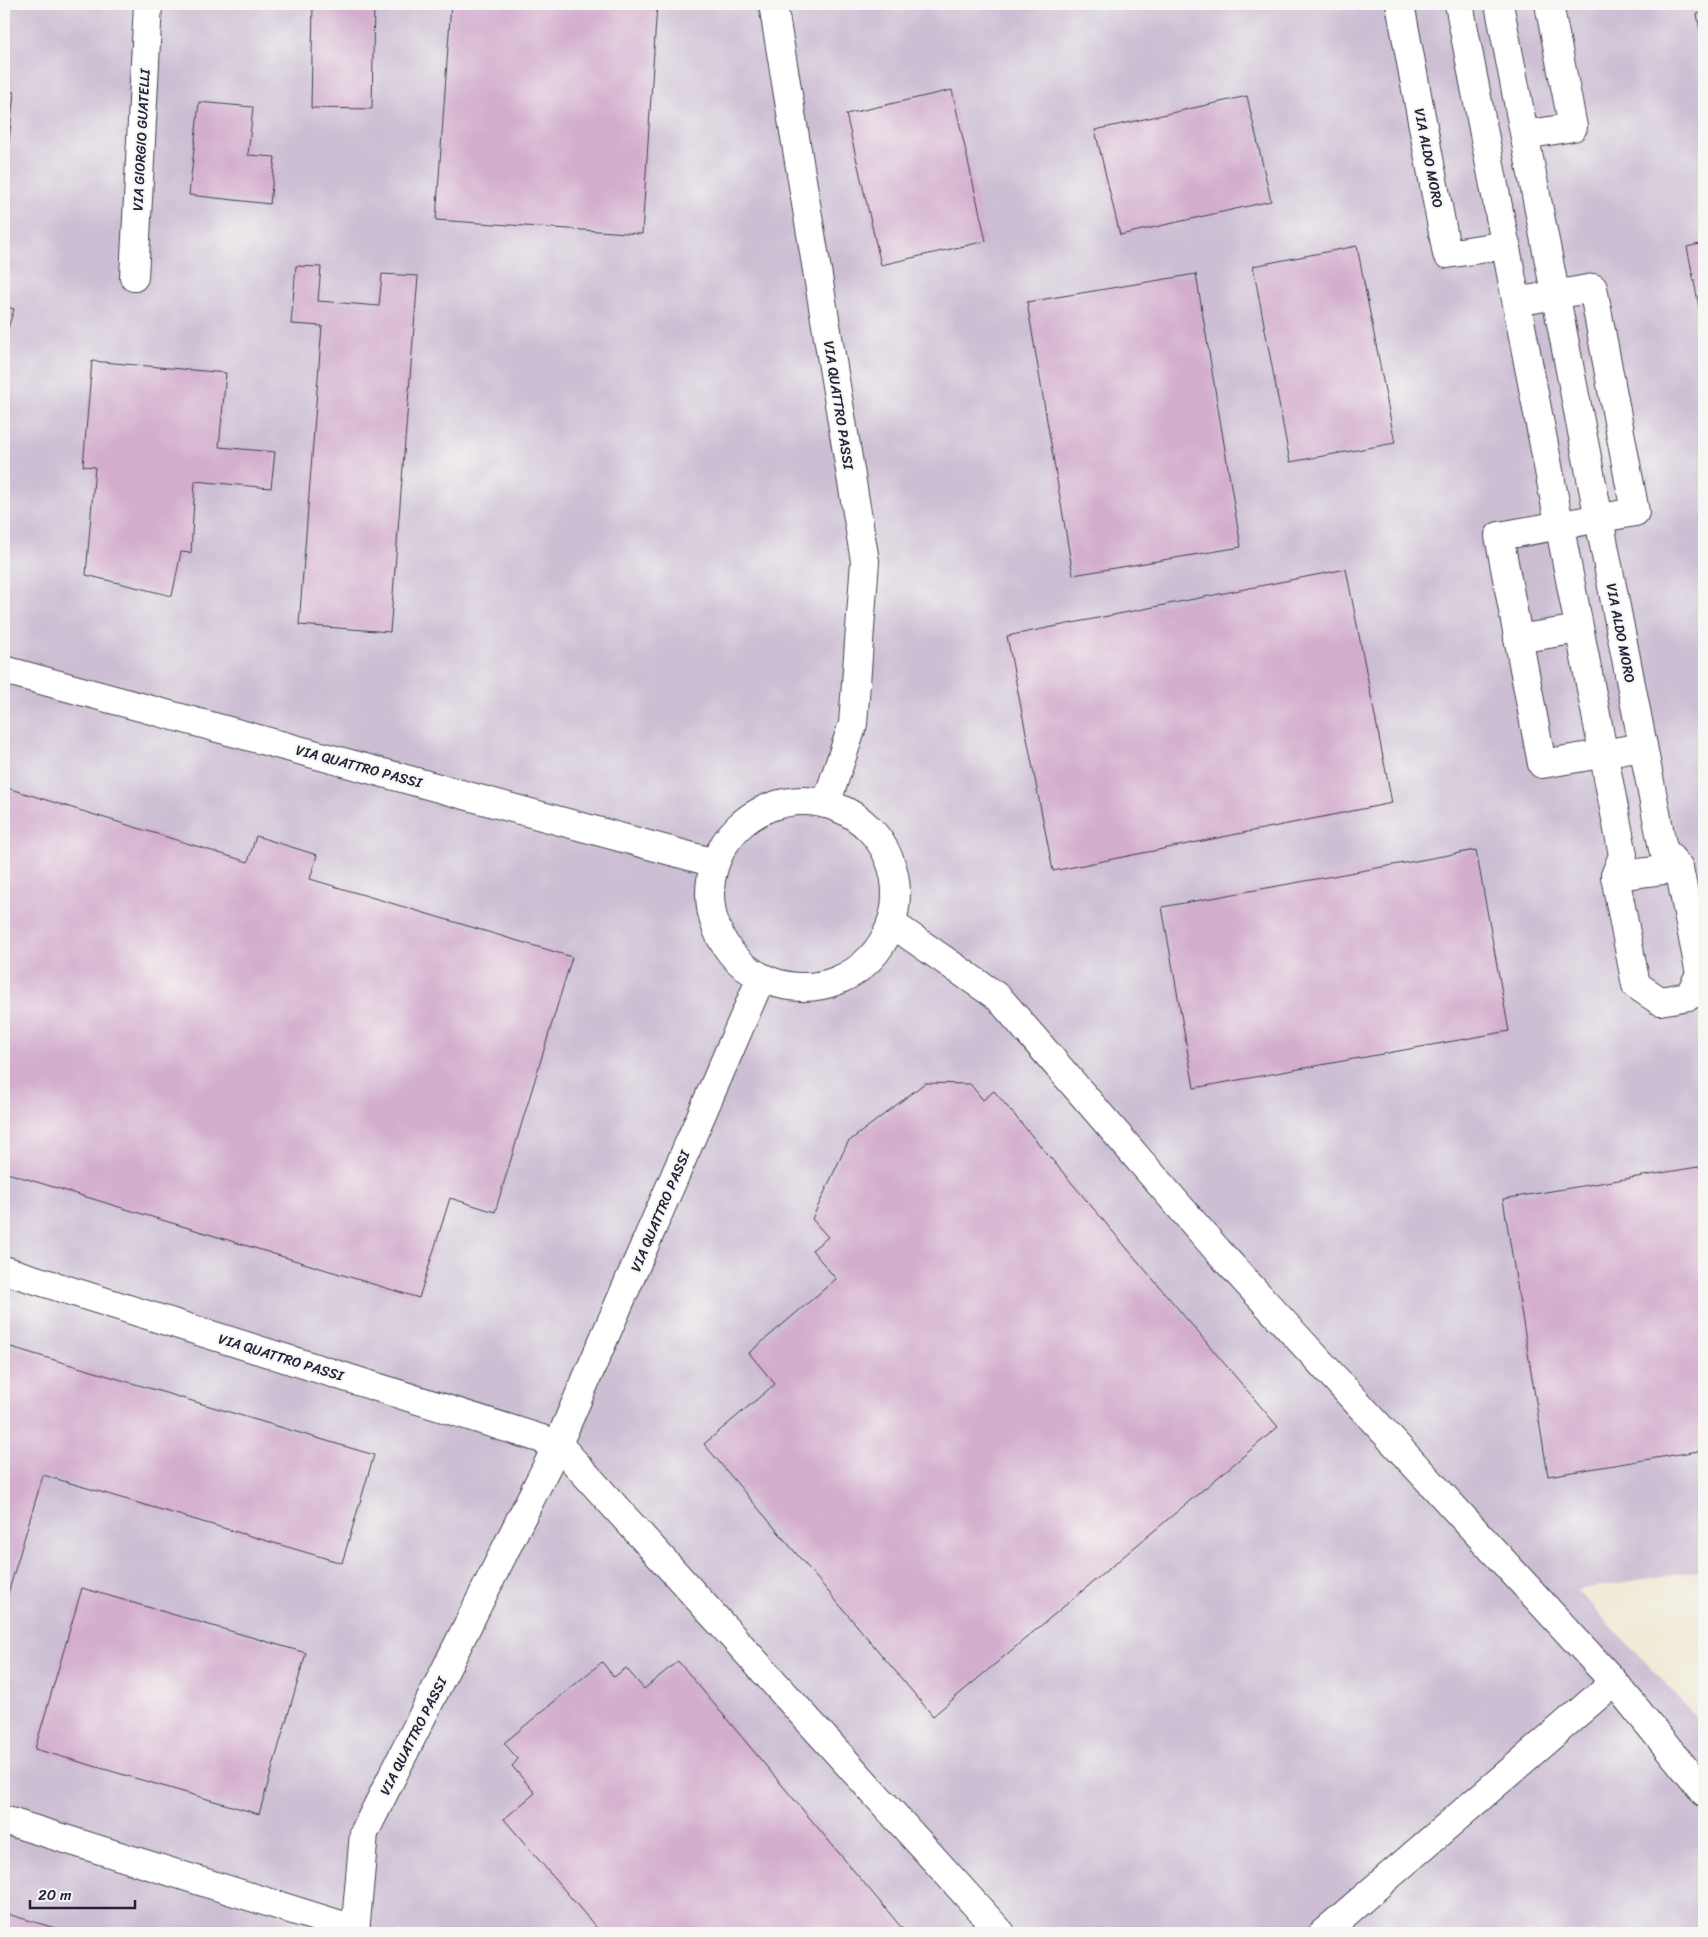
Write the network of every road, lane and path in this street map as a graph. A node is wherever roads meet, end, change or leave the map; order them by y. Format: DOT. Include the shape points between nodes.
graph roads {
  1 [pos="148,4"];
  2 [pos="773,4"];
  3 [pos="1400,4"];
  4 [pos="1460,4"];
  5 [pos="1499,4"];
  6 [pos="1549,4"];
  7 [pos="1525,135"];
  8 [pos="1506,245"];
  9 [pos="134,277"];
  10 [pos="1556,295"];
  11 [pos="1517,302"];
  12 [pos="1599,519"];
  13 [pos="1560,526"];
  14 [pos="1580,629"];
  15 [pos="1518,639"];
  16 [pos="4,670"];
  17 [pos="1644,747"];
  18 [pos="1603,753"];
  19 [pos="826,804"];
  20 [pos="715,863"];
  21 [pos="1680,868"];
  22 [pos="1615,876"];
  23 [pos="891,923"];
  24 [pos="761,978"];
  25 [pos="4,1270"];
  26 [pos="558,1444"];
  27 [pos="1614,1682"];
  28 [pos="1704,1792"];
  29 [pos="4,1820"];
  30 [pos="354,1931"];
  31 [pos="1001,1933"];
  32 [pos="1323,1933"];
  1 -- 9 [label="street, VIA GIORGIO GUATELLI"];
  2 -- 19 [label="street, VIA QUATTRO PASSI" via="865,561 853,724"];
  3 -- 8 [label="street, VIA ALDO MORO" via="1447,254"];
  4 -- 8 [label="street"];
  5 -- 7 [label="street, VIA ALDO MORO"];
  6 -- 7 [label="street" via="1573,127"];
  7 -- 10 [label="street, VIA ALDO MORO"];
  8 -- 11 [label="street"];
  10 -- 11 [label="street"];
  10 -- 12 [label="street, VIA ALDO MORO"];
  10 -- 12 [label="street" via="1593,288 1635,512"];
  11 -- 13 [label="street"];
  12 -- 13 [label="street"];
  12 -- 17 [label="street, VIA ALDO MORO"];
  13 -- 14 [label="street"];
  13 -- 15 [label="street" via="1500,536"];
  14 -- 15 [label="street"];
  14 -- 18 [label="street"];
  15 -- 18 [label="street" via="1542,764"];
  16 -- 20 [label="street, VIA QUATTRO PASSI"];
  17 -- 18 [label="street"];
  17 -- 21 [label="street, VIA ALDO MORO" via="1663,849"];
  18 -- 22 [label="street" via="1623,855"];
  19 -- 20 [label="street" via="799,801 772,806 748,819 728,838"];
  19 -- 23 [label="street" via="854,816 876,836 891,863 896,893"];
  20 -- 24 [label="street" via="709,889 712,916 722,942 739,962"];
  21 -- 22 [label="street"];
  21 -- 22 [label="street" via="1700,974 1689,996 1660,1001 1636,985"];
  23 -- 24 [label="street" via="877,952 853,973 824,985 792,987"];
  23 -- 27 [label="street" via="999,998 1218,1251"];
  24 -- 26 [label="street, VIA QUATTRO PASSI"];
  25 -- 26 [label="street, VIA QUATTRO PASSI"];
  26 -- 30 [label="street, VIA QUATTRO PASSI" via="364,1833"];
  26 -- 31 [label="street"];
  27 -- 28 [label="street"];
  27 -- 32 [label="street"];
  29 -- 30 [label="street, VIA QUATTRO PASSI"];
}
